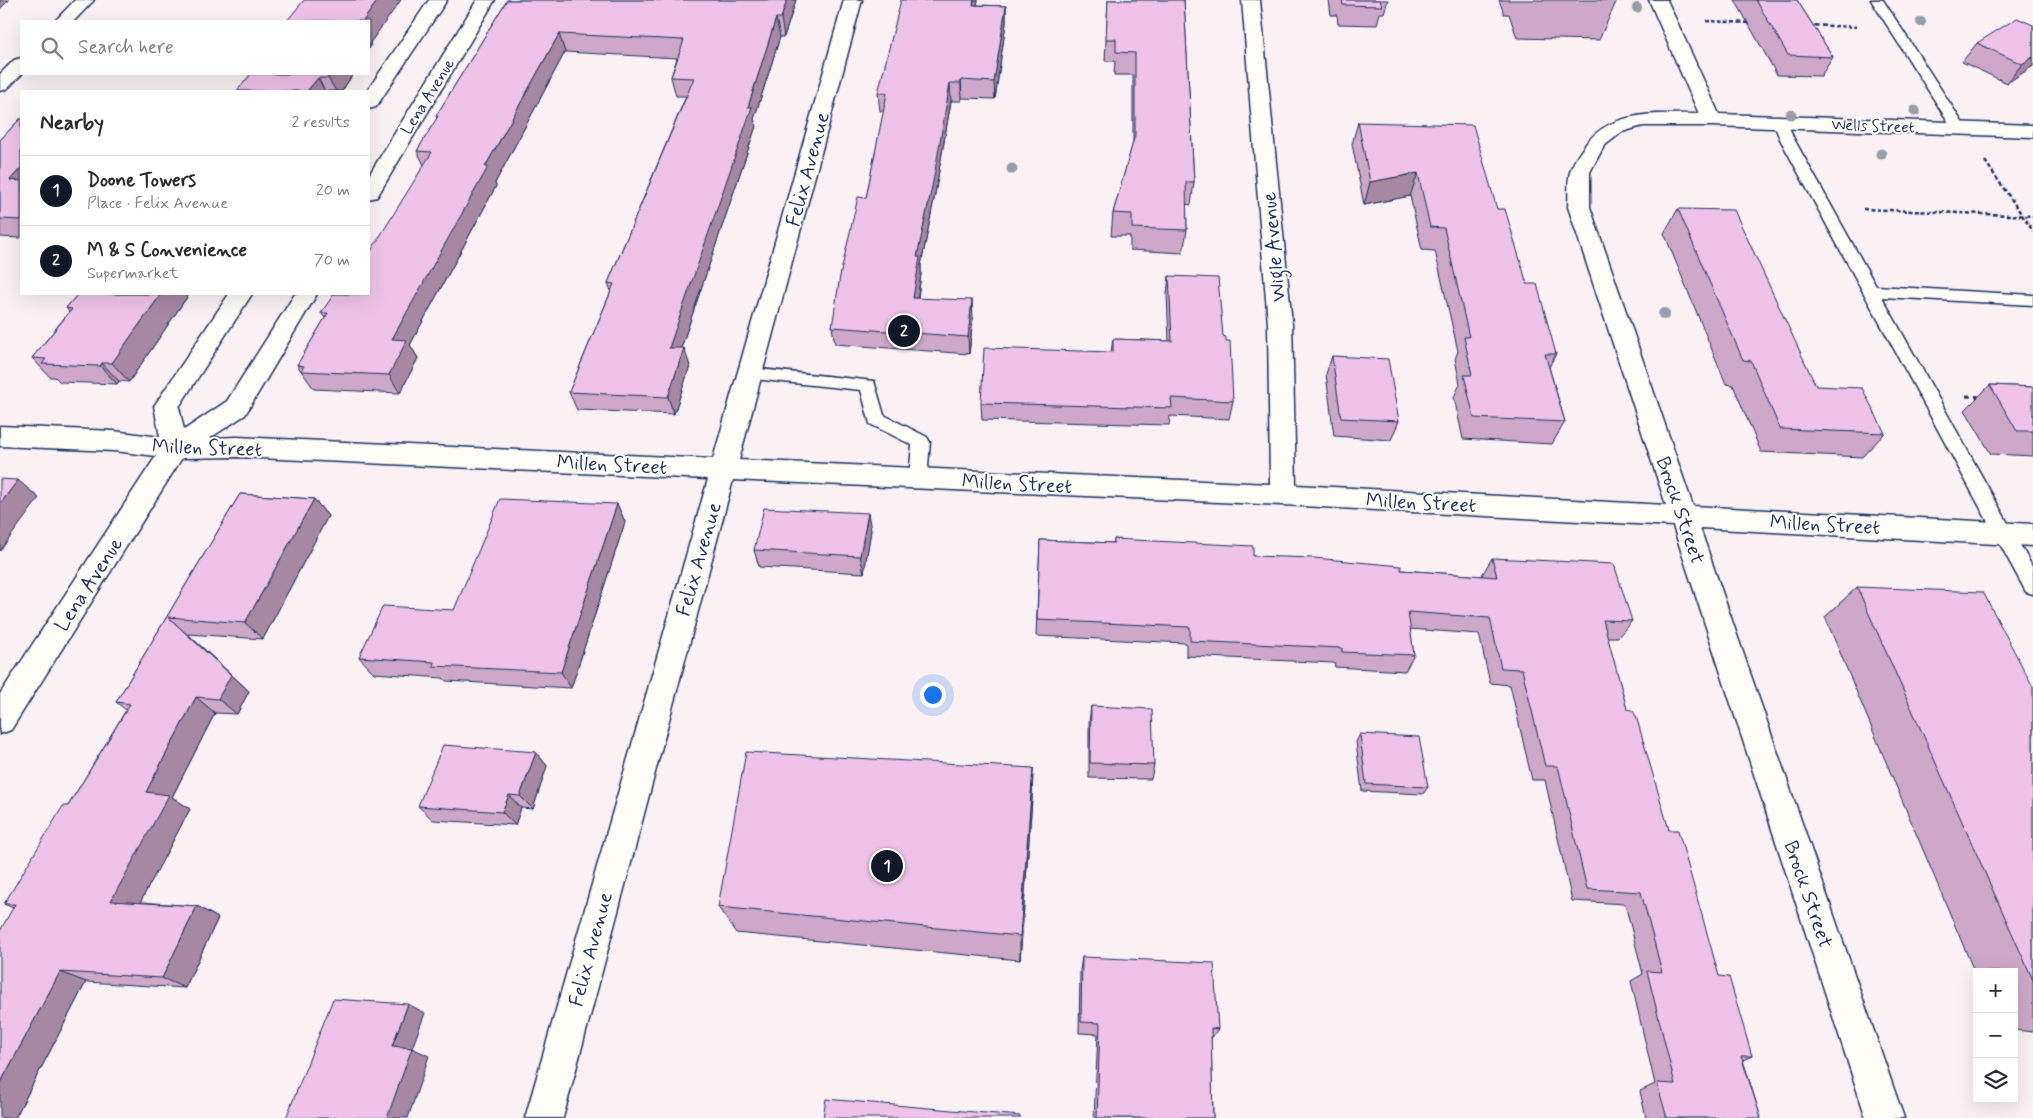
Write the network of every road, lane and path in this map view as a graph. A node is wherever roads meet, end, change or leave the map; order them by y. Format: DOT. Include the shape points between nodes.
graph roads {
  1 [pos="85,0"];
  2 [pos="438,0"];
  3 [pos="486,0"];
  4 [pos="854,0"];
  5 [pos="1250,0"];
  6 [pos="1658,0"];
  7 [pos="1877,0"];
  8 [pos="65,20"];
  9 [pos="1705,21"];
  10 [pos="1754,23"];
  11 [pos="1803,24"];
  12 [pos="1895,29"];
  13 [pos="20,65"];
  14 [pos="0,85"];
  15 [pos="370,102"];
  16 [pos="1712,120"];
  17 [pos="1780,122"];
  18 [pos="1959,128"];
  19 [pos="2033,131"];
  20 [pos="370,190"];
  21 [pos="1825,207"];
  22 [pos="2022,216"];
  23 [pos="2033,216"];
  24 [pos="2033,231"];
  25 [pos="1872,291"];
  26 [pos="240,295"];
  27 [pos="305,295"];
  28 [pos="2033,300"];
  29 [pos="750,374"];
  30 [pos="1928,394"];
  31 [pos="1985,397"];
  32 [pos="0,436"];
  33 [pos="175,448"];
  34 [pos="723,470"];
  35 [pos="918,478"];
  36 [pos="1283,495"];
  37 [pos="1683,517"];
  38 [pos="2003,533"];
  39 [pos="2033,535"];
  40 [pos="2033,586"];
  41 [pos="0,720"];
  42 [pos="544,1118"];
  43 [pos="1885,1118"];
  1 -- 8 [label="street"];
  2 -- 15 [label="street"];
  3 -- 20 [label="street, Lena Avenue"];
  4 -- 29 [label="street, Felix Avenue"];
  5 -- 36 [label="street, Wigle Avenue" via="1280,324"];
  6 -- 16 [label="street"];
  7 -- 12 [label="lane"];
  9 -- 10 [label="path"];
  11 -- 12 [label="path"];
  12 -- 18 [label="lane"];
  13 -- 14 [label="street"];
  16 -- 17 [label="street, Wells Street"];
  16 -- 37 [label="street, Brock Street" via="1642,120 1616,128 1597,142 1580,172 1579,207"];
  17 -- 18 [label="street, Wells Street"];
  17 -- 21 [label="lane"];
  18 -- 19 [label="street, Wells Street"];
  18 -- 22 [label="path" via="1975,146"];
  21 -- 22 [label="path"];
  21 -- 25 [label="lane"];
  22 -- 23 [label="path"];
  22 -- 24 [label="path"];
  25 -- 28 [label="lane"];
  25 -- 30 [label="lane"];
  26 -- 33 [label="street" via="166,406"];
  27 -- 33 [label="street, Lena Avenue" via="236,408"];
  29 -- 34 [label="street, Felix Avenue"];
  29 -- 35 [label="lane" via="868,386 876,419 920,442"];
  30 -- 31 [label="path"];
  30 -- 38 [label="lane"];
  32 -- 33 [label="street, Millen Street" via="114,441"];
  33 -- 34 [label="street, Millen Street" via="237,447"];
  33 -- 41 [label="street, Lena Avenue"];
  34 -- 35 [label="street, Millen Street"];
  34 -- 42 [label="street, Felix Avenue"];
  35 -- 36 [label="street, Millen Street"];
  36 -- 37 [label="street, Millen Street"];
  37 -- 38 [label="street, Millen Street"];
  37 -- 43 [label="street, Brock Street"];
  38 -- 39 [label="street, Millen Street"];
  38 -- 40 [label="lane"];
}
